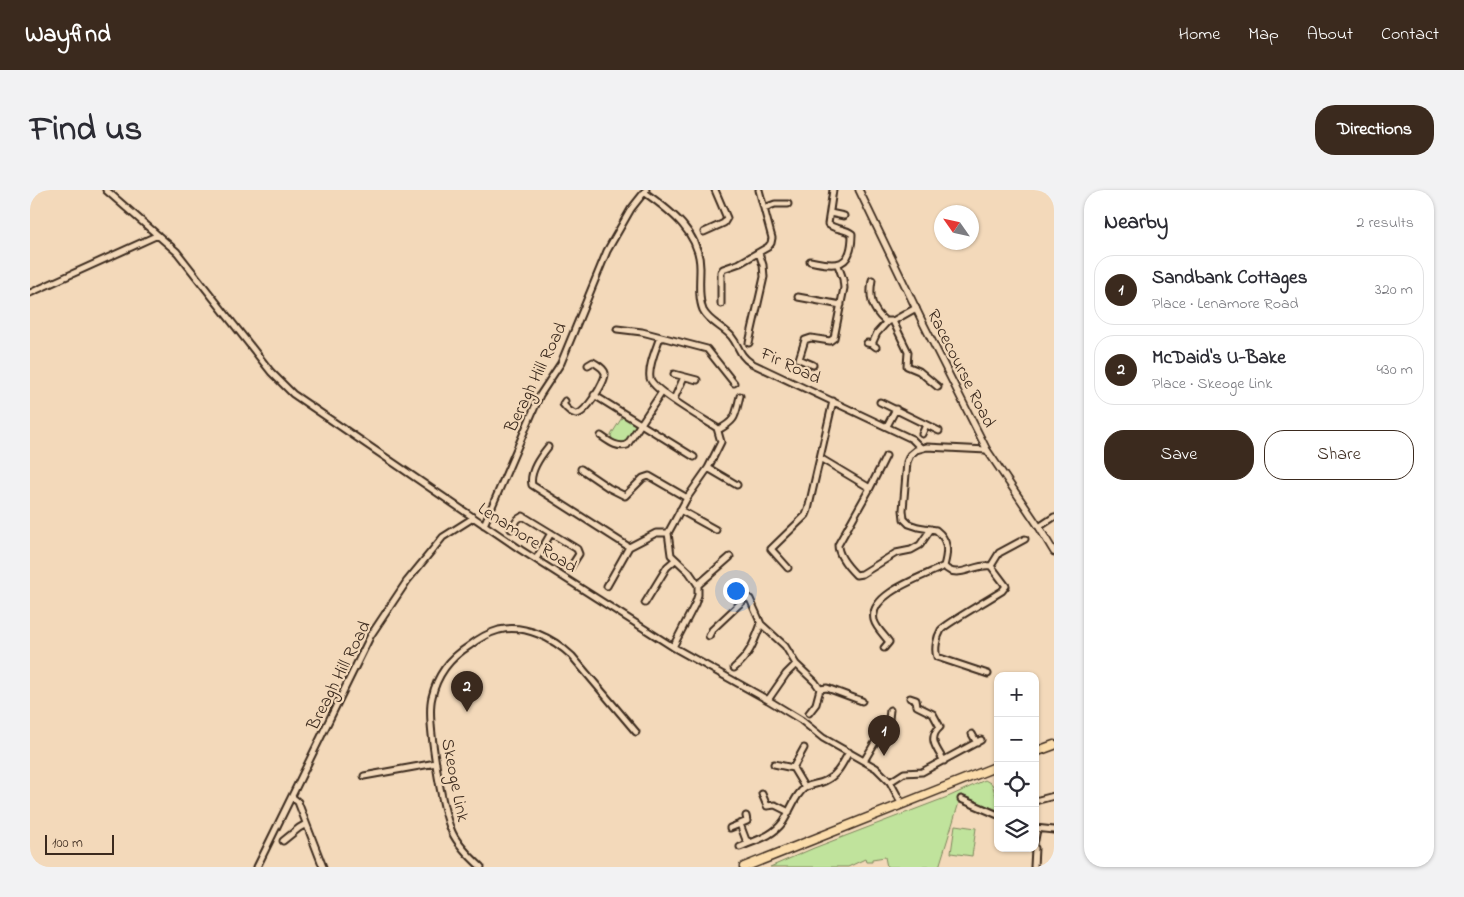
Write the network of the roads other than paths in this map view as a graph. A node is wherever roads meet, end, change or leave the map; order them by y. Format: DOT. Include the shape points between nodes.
graph roads {
  1 [pos="106,190"];
  2 [pos="716,190"];
  3 [pos="759,190"];
  4 [pos="833,190"];
  5 [pos="859,190"];
  6 [pos="645,191"];
  7 [pos="788,204"];
  8 [pos="764,208"];
  9 [pos="830,212"];
  10 [pos="844,216"];
  11 [pos="704,232"];
  12 [pos="158,235"];
  13 [pos="758,253"];
  14 [pos="810,261"];
  15 [pos="838,265"];
  16 [pos="873,279"];
  17 [pos="30,293"];
  18 [pos="798,297"];
  19 [pos="721,304"];
  20 [pos="840,304"];
  21 [pos="916,308"];
  22 [pos="890,322"];
  23 [pos="616,329"];
  24 [pos="660,337"];
  25 [pos="749,343"];
  26 [pos="872,345"];
  27 [pos="588,365"];
  28 [pos="813,365"];
  29 [pos="674,374"];
  30 [pos="684,377"];
  31 [pos="697,380"];
  32 [pos="734,382"];
  33 [pos="938,387"];
  34 [pos="662,392"];
  35 [pos="594,396"];
  36 [pos="740,396"];
  37 [pos="674,399"];
  38 [pos="565,401"];
  39 [pos="833,401"];
  40 [pos="880,402"];
  41 [pos="896,409"];
  42 [pos="641,424"];
  43 [pos="926,425"];
  44 [pos="887,426"];
  45 [pos="718,430"];
  46 [pos="938,431"];
  47 [pos="922,434"];
  48 [pos="601,436"];
  49 [pos="548,447"];
  50 [pos="921,448"];
  51 [pos="987,450"];
  52 [pos="886,456"];
  53 [pos="694,457"];
  54 [pos="820,458"];
  55 [pos="708,468"];
  56 [pos="581,469"];
  57 [pos="737,485"];
  58 [pos="870,488"];
  59 [pos="687,498"];
  60 [pos="680,510"];
  61 [pos="1054,517"];
  62 [pos="473,518"];
  63 [pos="484,526"];
  64 [pos="1039,526"];
  65 [pos="511,529"];
  66 [pos="931,529"];
  67 [pos="716,530"];
  68 [pos="551,533"];
  69 [pos="668,533"];
  70 [pos="1025,540"];
  71 [pos="628,547"];
  72 [pos="1054,552"];
  73 [pos="730,558"];
  74 [pos="536,559"];
  75 [pos="675,560"];
  76 [pos="944,566"];
  77 [pos="991,566"];
  78 [pos="570,568"];
  79 [pos="788,568"];
  80 [pos="698,585"];
  81 [pos="607,586"];
  82 [pos="645,603"];
  83 [pos="761,624"];
  84 [pos="709,636"];
  85 [pos="673,647"];
  86 [pos="884,648"];
  87 [pos="796,664"];
  88 [pos="734,668"];
  89 [pos="988,674"];
  90 [pos="820,689"];
  91 [pos="910,698"];
  92 [pos="768,700"];
  93 [pos="862,701"];
  94 [pos="890,710"];
  95 [pos="809,713"];
  96 [pos="636,732"];
  97 [pos="972,734"];
  98 [pos="1054,745"];
  99 [pos="804,748"];
  100 [pos="1039,751"];
  101 [pos="849,752"];
  102 [pos="864,761"];
  103 [pos="944,761"];
  104 [pos="436,763"];
  105 [pos="774,764"];
  106 [pos="793,768"];
  107 [pos="994,768"];
  108 [pos="364,776"];
  109 [pos="890,782"];
  110 [pos="805,788"];
  111 [pos="762,794"];
  112 [pos="1054,795"];
  113 [pos="292,797"];
  114 [pos="961,799"];
  115 [pos="1039,799"];
  116 [pos="902,804"];
  117 [pos="789,812"];
  118 [pos="994,813"];
  119 [pos="746,816"];
  120 [pos="306,824"];
  121 [pos="740,824"];
  122 [pos="730,828"];
  123 [pos="1039,828"];
  124 [pos="1054,830"];
  125 [pos="283,841"];
  126 [pos="750,842"];
  127 [pos="740,847"];
  128 [pos="1035,852"];
  129 [pos="257,867"];
  130 [pos="324,867"];
  131 [pos="481,867"];
  132 [pos="744,867"];
  133 [pos="1034,867"];
  1 -- 12 [label="street, Lenamore Road"];
  2 -- 11 [label="street" via="727,218 724,223"];
  3 -- 8 [label="street"];
  4 -- 9 [label="street"];
  5 -- 21 [label="street, Racecourse Road"];
  6 -- 39 [label="street, Fir Road" via="679,220 697,245 700,299 704,311 728,332 742,357"];
  6 -- 63 [label="street, Beragh Hill Road" via="607,251 561,363 540,395"];
  7 -- 8 [label="street"];
  8 -- 13 [label="street" via="772,238 768,247"];
  9 -- 10 [label="street"];
  9 -- 15 [label="street" via="828,224 852,234 846,259"];
  12 -- 17 [label="street"];
  12 -- 62 [label="street, Lenamore Road" via="170,245 271,372 293,394"];
  13 -- 19 [label="street" via="723,269"];
  13 -- 25 [label="street" via="764,277"];
  14 -- 15 [label="street"];
  15 -- 20 [label="street" via="844,284"];
  16 -- 22 [label="street" via="872,306"];
  18 -- 20 [label="street"];
  20 -- 28 [label="street" via="832,341 811,338 803,343 799,360"];
  21 -- 22 [label="street"];
  21 -- 51 [label="street, Racecourse Road"];
  22 -- 26 [label="street" via="877,333"];
  22 -- 33 [label="street" via="908,352 907,366 919,371"];
  23 -- 24 [label="street"];
  24 -- 32 [label="street" via="707,349"];
  24 -- 34 [label="street" via="650,376 654,386"];
  27 -- 35 [label="street" via="593,362 605,374"];
  29 -- 30 [label="street"];
  30 -- 31 [label="street"];
  30 -- 37 [label="street"];
  34 -- 37 [label="street"];
  34 -- 42 [label="street"];
  35 -- 38 [label="street" via="578,414 566,408"];
  35 -- 42 [label="street"];
  36 -- 45 [label="street" via="734,419"];
  37 -- 45 [label="street"];
  39 -- 44 [label="street, Fir Road"];
  39 -- 54 [label="street"];
  40 -- 41 [label="street"];
  41 -- 43 [label="street"];
  41 -- 44 [label="street"];
  42 -- 48 [label="street" via="628,445 621,447"];
  42 -- 53 [label="street"];
  43 -- 46 [label="street"];
  43 -- 47 [label="street"];
  44 -- 50 [label="street, Fir Road" via="912,439"];
  45 -- 55 [label="street" via="722,442"];
  49 -- 71 [label="street" via="534,469 532,485"];
  50 -- 51 [label="street"];
  50 -- 66 [label="street" via="910,455 907,462 903,510 909,524"];
  51 -- 64 [label="street, Racecourse Road"];
  52 -- 58 [label="street"];
  54 -- 58 [label="street"];
  54 -- 79 [label="street" via="806,514 771,549"];
  55 -- 57 [label="street"];
  55 -- 59 [label="street"];
  56 -- 59 [label="street" via="625,496 649,476"];
  58 -- 66 [label="street" via="838,545 838,550 856,575 896,553 920,545"];
  59 -- 60 [label="street"];
  60 -- 67 [label="street"];
  60 -- 69 [label="street"];
  61 -- 64 [label="street"];
  62 -- 63 [label="street, Lenamore Road"];
  62 -- 113 [label="street, Breagh Hill Road" via="443,537 407,581 371,635"];
  63 -- 74 [label="street, Lenamore Road"];
  64 -- 72 [label="street, Racecourse Road"];
  65 -- 68 [label="street" via="523,516"];
  66 -- 76 [label="street" via="944,538 948,548"];
  68 -- 74 [label="street"];
  68 -- 78 [label="street" via="577,549 579,554"];
  69 -- 71 [label="street" via="656,533"];
  69 -- 75 [label="street"];
  70 -- 77 [label="street" via="999,553"];
  71 -- 81 [label="street"];
  73 -- 80 [label="street"];
  74 -- 85 [label="street, Lenamore Road"];
  75 -- 80 [label="street"];
  75 -- 82 [label="street" via="667,567"];
  76 -- 77 [label="street" via="951,572 980,565"];
  76 -- 86 [label="street" via="890,593 877,606 874,618 889,642"];
  77 -- 89 [label="street" via="1006,586 942,628 935,652 937,657"];
  80 -- 85 [label="street" via="695,604"];
  83 -- 84 [label="street" via="747,598"];
  83 -- 87 [label="street" via="785,646"];
  83 -- 88 [label="street" via="754,644"];
  85 -- 92 [label="street, Lenamore Road"];
  87 -- 90 [label="street"];
  87 -- 92 [label="street"];
  90 -- 93 [label="street" via="827,688"];
  90 -- 95 [label="street" via="816,704"];
  91 -- 103 [label="street" via="916,700 917,706 933,714 940,727 933,742"];
  92 -- 101 [label="street, Lenamore Road"];
  94 -- 102 [label="street" via="889,719"];
  96 -- 104 [label="street, Skeoge Link" via="562,646 535,633 519,629 500,630 482,636 461,651 436,682 429,708"];
  97 -- 103 [label="street" via="979,742"];
  98 -- 100 [label="highway"];
  99 -- 106 [label="street"];
  101 -- 102 [label="street, Lenamore Road"];
  101 -- 110 [label="street" via="841,768 826,781"];
  102 -- 109 [label="street, Lenamore Road"];
  103 -- 109 [label="street" via="922,772 904,773"];
  104 -- 108 [label="street"];
  104 -- 131 [label="street, Skeoge Link" via="444,811 452,833"];
  105 -- 106 [label="street"];
  106 -- 110 [label="street"];
  107 -- 116 [label="highway"];
  109 -- 116 [label="street, Lenamore Road"];
  110 -- 117 [label="street"];
  111 -- 117 [label="street" via="767,806 776,805"];
  112 -- 115 [label="street"];
  113 -- 120 [label="street" via="298,802"];
  113 -- 129 [label="street, Breagh Hill Road"];
  114 -- 118 [label="street"];
  116 -- 132 [label="highway"];
  117 -- 126 [label="street" via="775,830 759,841"];
  119 -- 121 [label="street" via="748,821"];
  120 -- 125 [label="street"];
  120 -- 130 [label="street"];
  121 -- 122 [label="street"];
  121 -- 126 [label="street" via="746,840"];
  123 -- 124 [label="street"];
  126 -- 127 [label="street"];
  128 -- 133 [label="street"];
}
